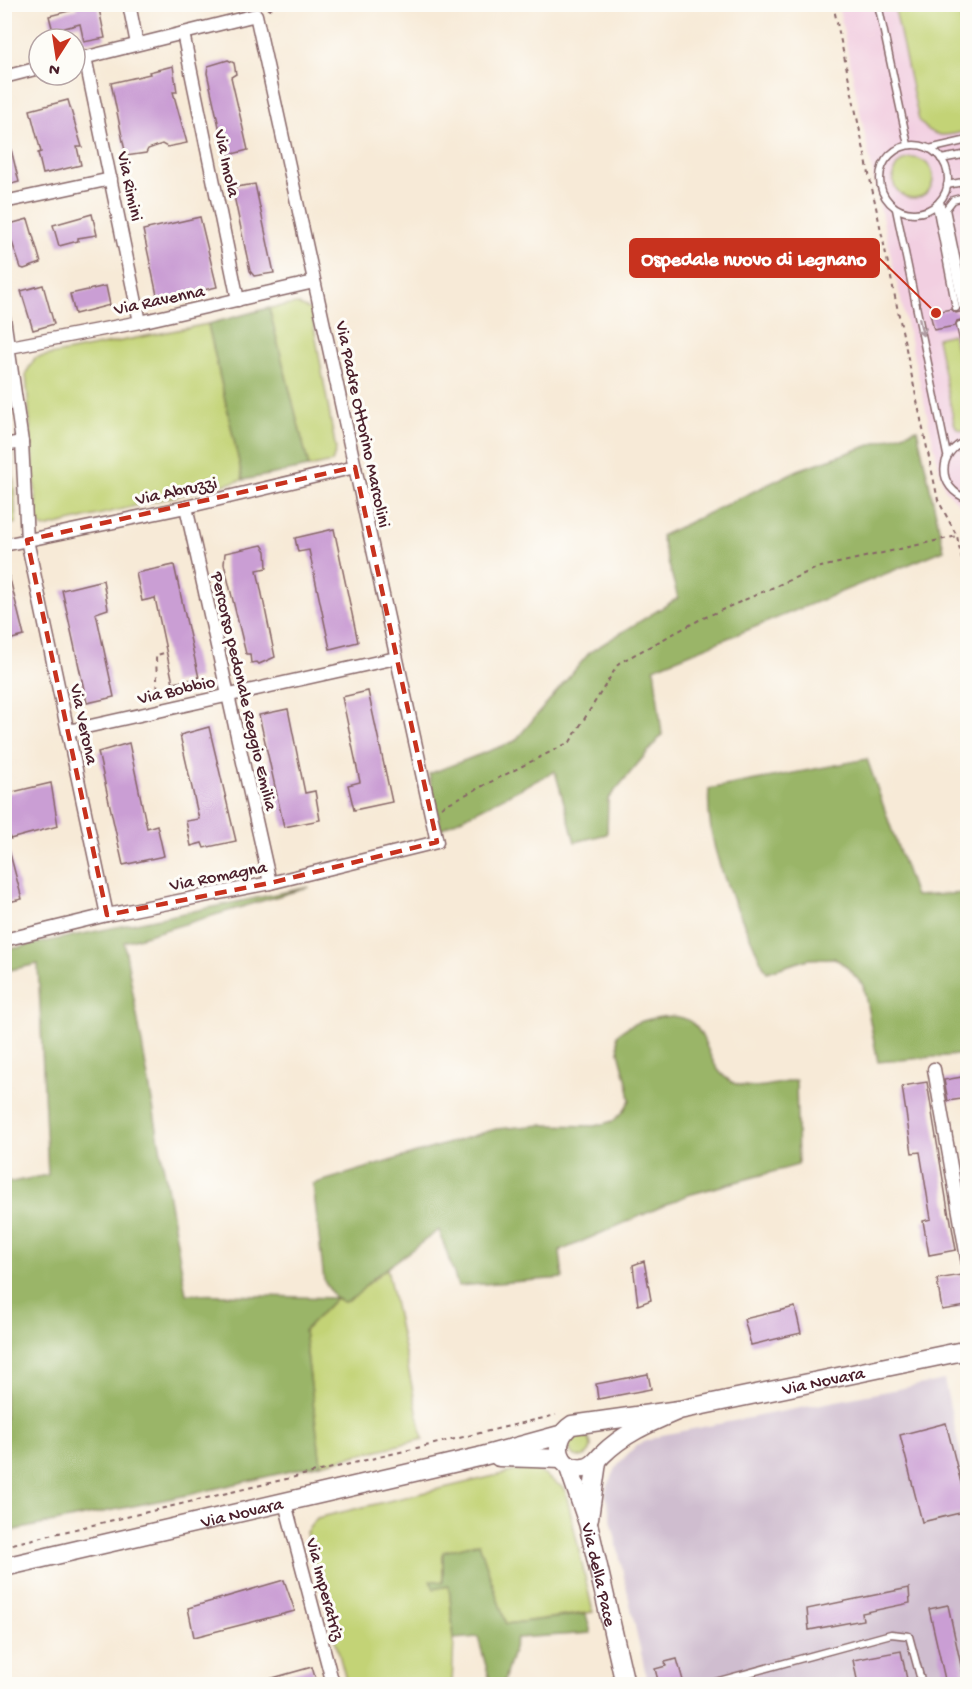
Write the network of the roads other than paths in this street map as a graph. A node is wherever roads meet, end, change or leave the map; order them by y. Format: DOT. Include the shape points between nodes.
graph roads {
  1 [pos="129,4"];
  2 [pos="878,4"];
  3 [pos="966,7"];
  4 [pos="968,20"];
  5 [pos="183,33"];
  6 [pos="137,44"];
  7 [pos="87,56"];
  8 [pos="27,71"];
  9 [pos="4,77"];
  10 [pos="87,85"];
  11 [pos="968,140"];
  12 [pos="908,146"];
  13 [pos="929,149"];
  14 [pos="968,154"];
  15 [pos="941,159"];
  16 [pos="111,179"];
  17 [pos="968,181"];
  18 [pos="947,185"];
  19 [pos="968,196"];
  20 [pos="4,202"];
  21 [pos="938,203"];
  22 [pos="896,209"];
  23 [pos="314,282"];
  24 [pos="238,300"];
  25 [pos="961,306"];
  26 [pos="5,322"];
  27 [pos="140,322"];
  28 [pos="968,334"];
  29 [pos="10,347"];
  30 [pos="968,361"];
  31 [pos="968,440"];
  32 [pos="22,442"];
  33 [pos="4,445"];
  34 [pos="947,455"];
  35 [pos="355,467"];
  36 [pos="968,499"];
  37 [pos="186,507"];
  38 [pos="27,540"];
  39 [pos="4,545"];
  40 [pos="396,658"];
  41 [pos="227,696"];
  42 [pos="68,731"];
  43 [pos="437,842"];
  44 [pos="270,883"];
  45 [pos="107,915"];
  46 [pos="4,940"];
  47 [pos="934,1069"];
  48 [pos="968,1264"];
  49 [pos="968,1350"];
  50 [pos="679,1410"];
  51 [pos="587,1424"];
  52 [pos="561,1435"];
  53 [pos="479,1457"];
  54 [pos="599,1458"];
  55 [pos="565,1462"];
  56 [pos="285,1503"];
  57 [pos="588,1523"];
  58 [pos="4,1567"];
  59 [pos="333,1684"];
  60 [pos="625,1684"];
  61 [pos="708,1684"];
  62 [pos="922,1684"];
  1 -- 6 [label="street"];
  2 -- 12 [label="lane"];
  3 -- 4 [label="lane"];
  5 -- 6 [label="street"];
  5 -- 23 [label="street, Via Padre Ottorino Marcolini" via="256,15"];
  5 -- 24 [label="street, Via Imola"];
  6 -- 7 [label="street"];
  8 -- 9 [label="street"];
  10 -- 16 [label="street, Via Rimini"];
  11 -- 13 [label="lane"];
  12 -- 13 [label="lane"];
  12 -- 22 [label="lane" via="890,155 880,173 882,193"];
  13 -- 15 [label="lane"];
  14 -- 15 [label="lane"];
  15 -- 18 [label="lane"];
  16 -- 20 [label="street"];
  16 -- 27 [label="street, Via Rimini"];
  17 -- 18 [label="lane"];
  18 -- 21 [label="lane"];
  19 -- 25 [label="lane" via="952,200 946,209"];
  21 -- 22 [label="lane" via="929,210 912,213"];
  21 -- 25 [label="lane"];
  22 -- 34 [label="lane, one-way"];
  23 -- 24 [label="street, Via Ravenna"];
  23 -- 35 [label="street, Via Padre Ottorino Marcolini"];
  24 -- 27 [label="street, Via Ravenna"];
  26 -- 29 [label="street, Via Verona"];
  27 -- 29 [label="street, Via Ravenna"];
  28 -- 30 [label="lane" via="963,324"];
  29 -- 32 [label="street, Via Verona"];
  31 -- 34 [label="lane"];
  32 -- 33 [label="street"];
  32 -- 38 [label="street, Via Verona"];
  34 -- 36 [label="lane" via="947,483"];
  35 -- 37 [label="street, Via Abruzzi"];
  35 -- 40 [label="street, Via Padre Ottorino Marcolini"];
  37 -- 38 [label="street, Via Abruzzi"];
  37 -- 41 [label="street, Percorso pedonale Reggio Emilia"];
  38 -- 39 [label="street, Via Abruzzi"];
  38 -- 42 [label="street, Via Verona"];
  40 -- 41 [label="street, Via Bobbio"];
  40 -- 43 [label="street, Via Padre Ottorino Marcolini"];
  41 -- 42 [label="street, Via Bobbio"];
  41 -- 44 [label="street, Percorso pedonale Reggio Emilia"];
  42 -- 45 [label="street, Via Verona"];
  43 -- 44 [label="street, Via Romagna"];
  44 -- 45 [label="street, Via Romagna"];
  45 -- 46 [label="street, Via Romagna"];
  47 -- 48 [label="street"];
  49 -- 50 [label="street, Via Novara"];
  50 -- 51 [label="street, Via Novara"];
  50 -- 54 [label="street, Via Novara" via="633,1430"];
  51 -- 52 [label="street, Via Novara" via="572,1425"];
  51 -- 54 [label="street" via="600,1433 604,1448"];
  52 -- 53 [label="street, Via Novara"];
  52 -- 55 [label="street" via="558,1448"];
  53 -- 55 [label="street, Via Novara"];
  53 -- 56 [label="street, Via Novara"];
  54 -- 55 [label="street, Via Novara" via="583,1468"];
  54 -- 57 [label="street"];
  55 -- 57 [label="street, Via della Pace"];
  56 -- 58 [label="street, Via Novara"];
  56 -- 59 [label="street, Via Imperatriz"];
  57 -- 60 [label="street, Via della Pace"];
  61 -- 62 [label="lane" via="891,1634 909,1636"];
}
